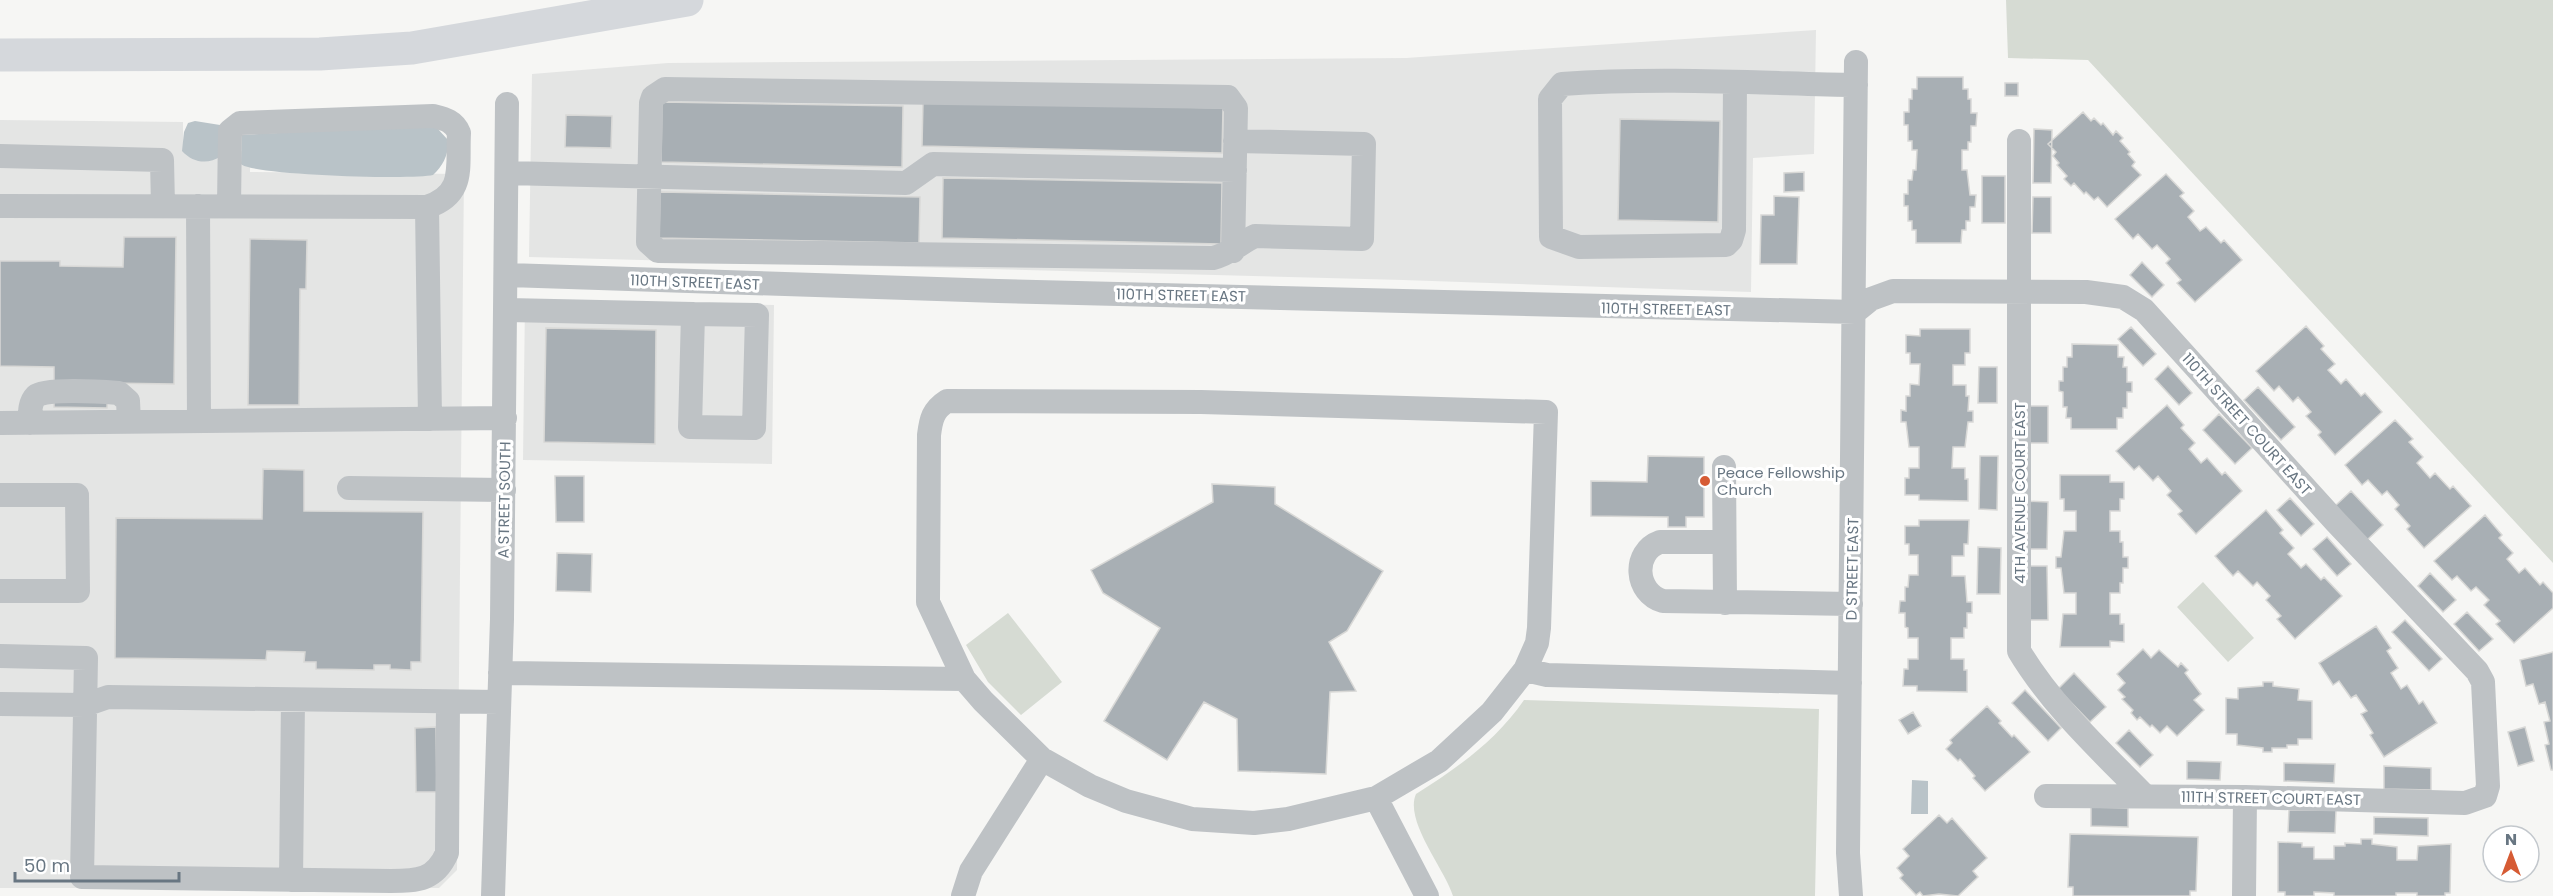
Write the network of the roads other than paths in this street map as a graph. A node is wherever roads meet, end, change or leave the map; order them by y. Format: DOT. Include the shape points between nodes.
graph roads {
  1 [pos="687,0"];
  2 [pos="0,55"];
  3 [pos="1734,82"];
  4 [pos="507,104"];
  5 [pos="1235,141"];
  6 [pos="2019,141"];
  7 [pos="0,156"];
  8 [pos="1234,170"];
  9 [pos="507,173"];
  10 [pos="650,176"];
  11 [pos="0,206"];
  12 [pos="163,206"];
  13 [pos="198,206"];
  14 [pos="229,206"];
  15 [pos="427,207"];
  16 [pos="1233,251"];
  17 [pos="507,275"];
  18 [pos="2018,292"];
  19 [pos="506,310"];
  20 [pos="1855,312"];
  21 [pos="693,314"];
  22 [pos="505,418"];
  23 [pos="430,419"];
  24 [pos="199,421"];
  25 [pos="0,423"];
  26 [pos="1724,467"];
  27 [pos="349,488"];
  28 [pos="504,490"];
  29 [pos="0,495"];
  30 [pos="1724,542"];
  31 [pos="0,591"];
  32 [pos="1725,603"];
  33 [pos="1851,604"];
  34 [pos="0,656"];
  35 [pos="1525,670"];
  36 [pos="500,673"];
  37 [pos="964,679"];
  38 [pos="1850,683"];
  39 [pos="293,699"];
  40 [pos="448,702"];
  41 [pos="499,702"];
  42 [pos="0,704"];
  43 [pos="85,705"];
  44 [pos="1042,759"];
  45 [pos="2488,786"];
  46 [pos="2046,796"];
  47 [pos="2145,796"];
  48 [pos="2245,797"];
  49 [pos="1376,798"];
  50 [pos="291,880"];
  51 [pos="368,888"];
  52 [pos="493,896"];
  53 [pos="963,896"];
  54 [pos="1427,896"];
  55 [pos="1851,896"];
  56 [pos="2244,896"];
  1 -- 2 [label="highway" via="412,48 320,54"];
  3 -- 3 [label="street" via="1620,80 1562,84 1550,99 1551,237 1579,247 1726,245 1734,230"];
  3 -- 20 [label="street, D STREET EAST" via="1856,74"];
  4 -- 9 [label="street, A STREET SOUTH"];
  5 -- 8 [label="street"];
  5 -- 10 [label="street" via="1236,108 1228,97 1219,96 665,89 651,103"];
  5 -- 16 [label="street" via="1364,144 1362,239 1255,236"];
  6 -- 18 [label="street, 4TH AVENUE COURT EAST"];
  7 -- 12 [label="street" via="162,160"];
  8 -- 10 [label="street" via="933,164 906,183"];
  8 -- 16 [label="street"];
  9 -- 10 [label="street"];
  9 -- 17 [label="street, A STREET SOUTH"];
  10 -- 16 [label="street" via="648,242 658,251 1213,258"];
  11 -- 12 [label="street"];
  12 -- 13 [label="street"];
  13 -- 14 [label="street"];
  13 -- 24 [label="street"];
  14 -- 15 [label="street"];
  14 -- 15 [label="street" via="230,131 240,123 433,116 446,119 459,133 457,184 442,202"];
  15 -- 23 [label="street"];
  17 -- 19 [label="street, A STREET SOUTH"];
  17 -- 20 [label="street, 110TH STREET EAST"];
  18 -- 20 [label="street, 110TH STREET COURT EAST" via="1893,291 1871,299"];
  18 -- 45 [label="street, 110TH STREET COURT EAST" via="2115,295 2144,310 2477,671 2483,682"];
  18 -- 47 [label="street, 4TH AVENUE COURT EAST" via="2019,651 2040,684"];
  19 -- 21 [label="street"];
  19 -- 22 [label="street, A STREET SOUTH"];
  20 -- 33 [label="street, D STREET EAST"];
  21 -- 21 [label="street" via="690,426 754,428 757,315"];
  22 -- 23 [label="street"];
  22 -- 28 [label="street, A STREET SOUTH"];
  23 -- 24 [label="street"];
  24 -- 25 [label="street"];
  26 -- 30 [label="street"];
  27 -- 28 [label="street"];
  28 -- 36 [label="street, A STREET SOUTH"];
  29 -- 31 [label="street" via="77,495 78,591"];
  30 -- 32 [label="street"];
  30 -- 32 [label="street" via="1651,545 1641,561 1641,573 1643,585 1663,602"];
  32 -- 33 [label="street"];
  33 -- 38 [label="street, D STREET EAST"];
  34 -- 43 [label="street" via="86,658"];
  35 -- 37 [label="street" via="1539,628 1546,412 947,401 937,407 929,435 928,602"];
  35 -- 38 [label="street" via="1547,675"];
  35 -- 49 [label="street" via="1492,712 1439,761"];
  36 -- 37 [label="street"];
  36 -- 41 [label="street, A STREET SOUTH"];
  37 -- 44 [label="street"];
  38 -- 55 [label="street, D STREET EAST"];
  39 -- 40 [label="street"];
  39 -- 43 [label="street" via="108,697"];
  39 -- 50 [label="street"];
  40 -- 41 [label="street"];
  40 -- 51 [label="street" via="444,861 420,881"];
  41 -- 52 [label="street, A STREET SOUTH"];
  42 -- 43 [label="street"];
  43 -- 50 [label="street" via="82,877"];
  44 -- 49 [label="street" via="1126,801 1210,821 1254,824"];
  44 -- 53 [label="street" via="971,871"];
  45 -- 48 [label="street, 111TH STREET COURT EAST" via="2485,796 2465,803"];
  46 -- 47 [label="street, 111TH STREET COURT EAST"];
  47 -- 48 [label="street, 111TH STREET COURT EAST"];
  48 -- 56 [label="street"];
  49 -- 54 [label="street"];
  50 -- 51 [label="street"];
}
